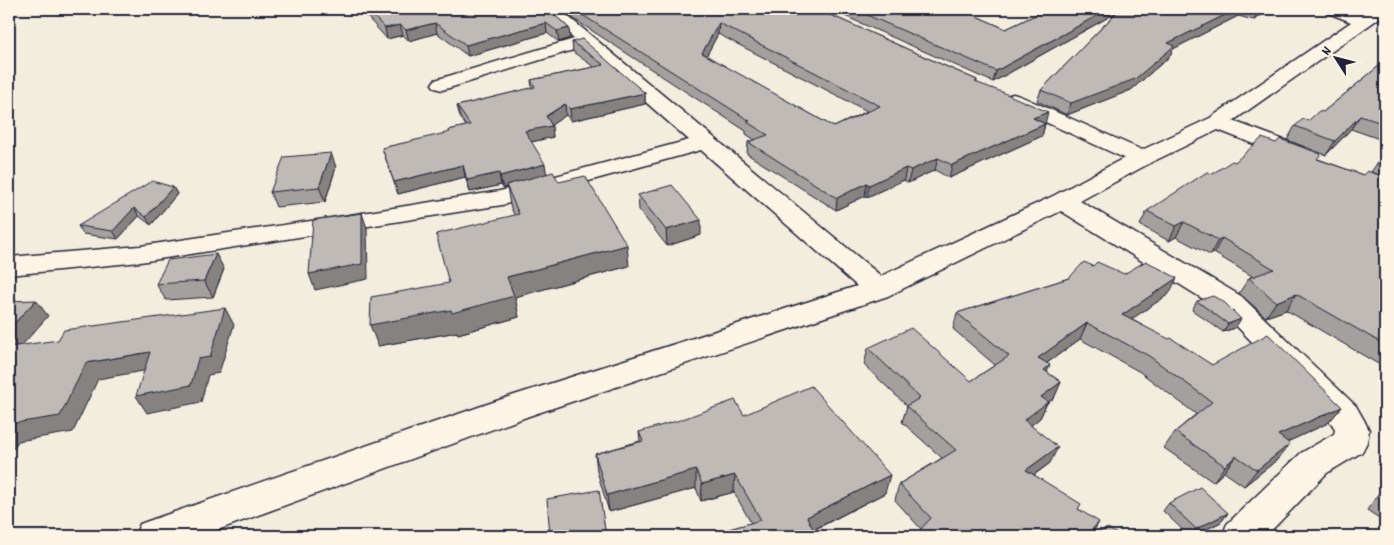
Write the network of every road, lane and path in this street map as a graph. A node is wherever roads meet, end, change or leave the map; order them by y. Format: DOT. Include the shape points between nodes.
graph roads {
  1 [pos="549,9"];
  2 [pos="1332,9"];
  3 [pos="1378,13"];
  4 [pos="586,41"];
  5 [pos="442,84"];
  6 [pos="996,92"];
  7 [pos="1217,122"];
  8 [pos="705,142"];
  9 [pos="1142,158"];
  10 [pos="1314,159"];
  11 [pos="1062,201"];
  12 [pos="9,266"];
  13 [pos="878,289"];
  14 [pos="154,536"];
  15 [pos="1241,536"];
  1 -- 4 [label="street"];
  2 -- 3 [label="street"];
  3 -- 7 [label="street"];
  4 -- 5 [label="street"];
  4 -- 8 [label="street"];
  6 -- 9 [label="street"];
  7 -- 9 [label="street"];
  7 -- 10 [label="street"];
  8 -- 12 [label="street" via="502,198 140,254"];
  8 -- 13 [label="street"];
  9 -- 11 [label="street"];
  11 -- 13 [label="street"];
  11 -- 15 [label="street" via="1231,303 1344,415 1352,430 1350,442 1314,463"];
  13 -- 14 [label="street" via="517,407"];
}
